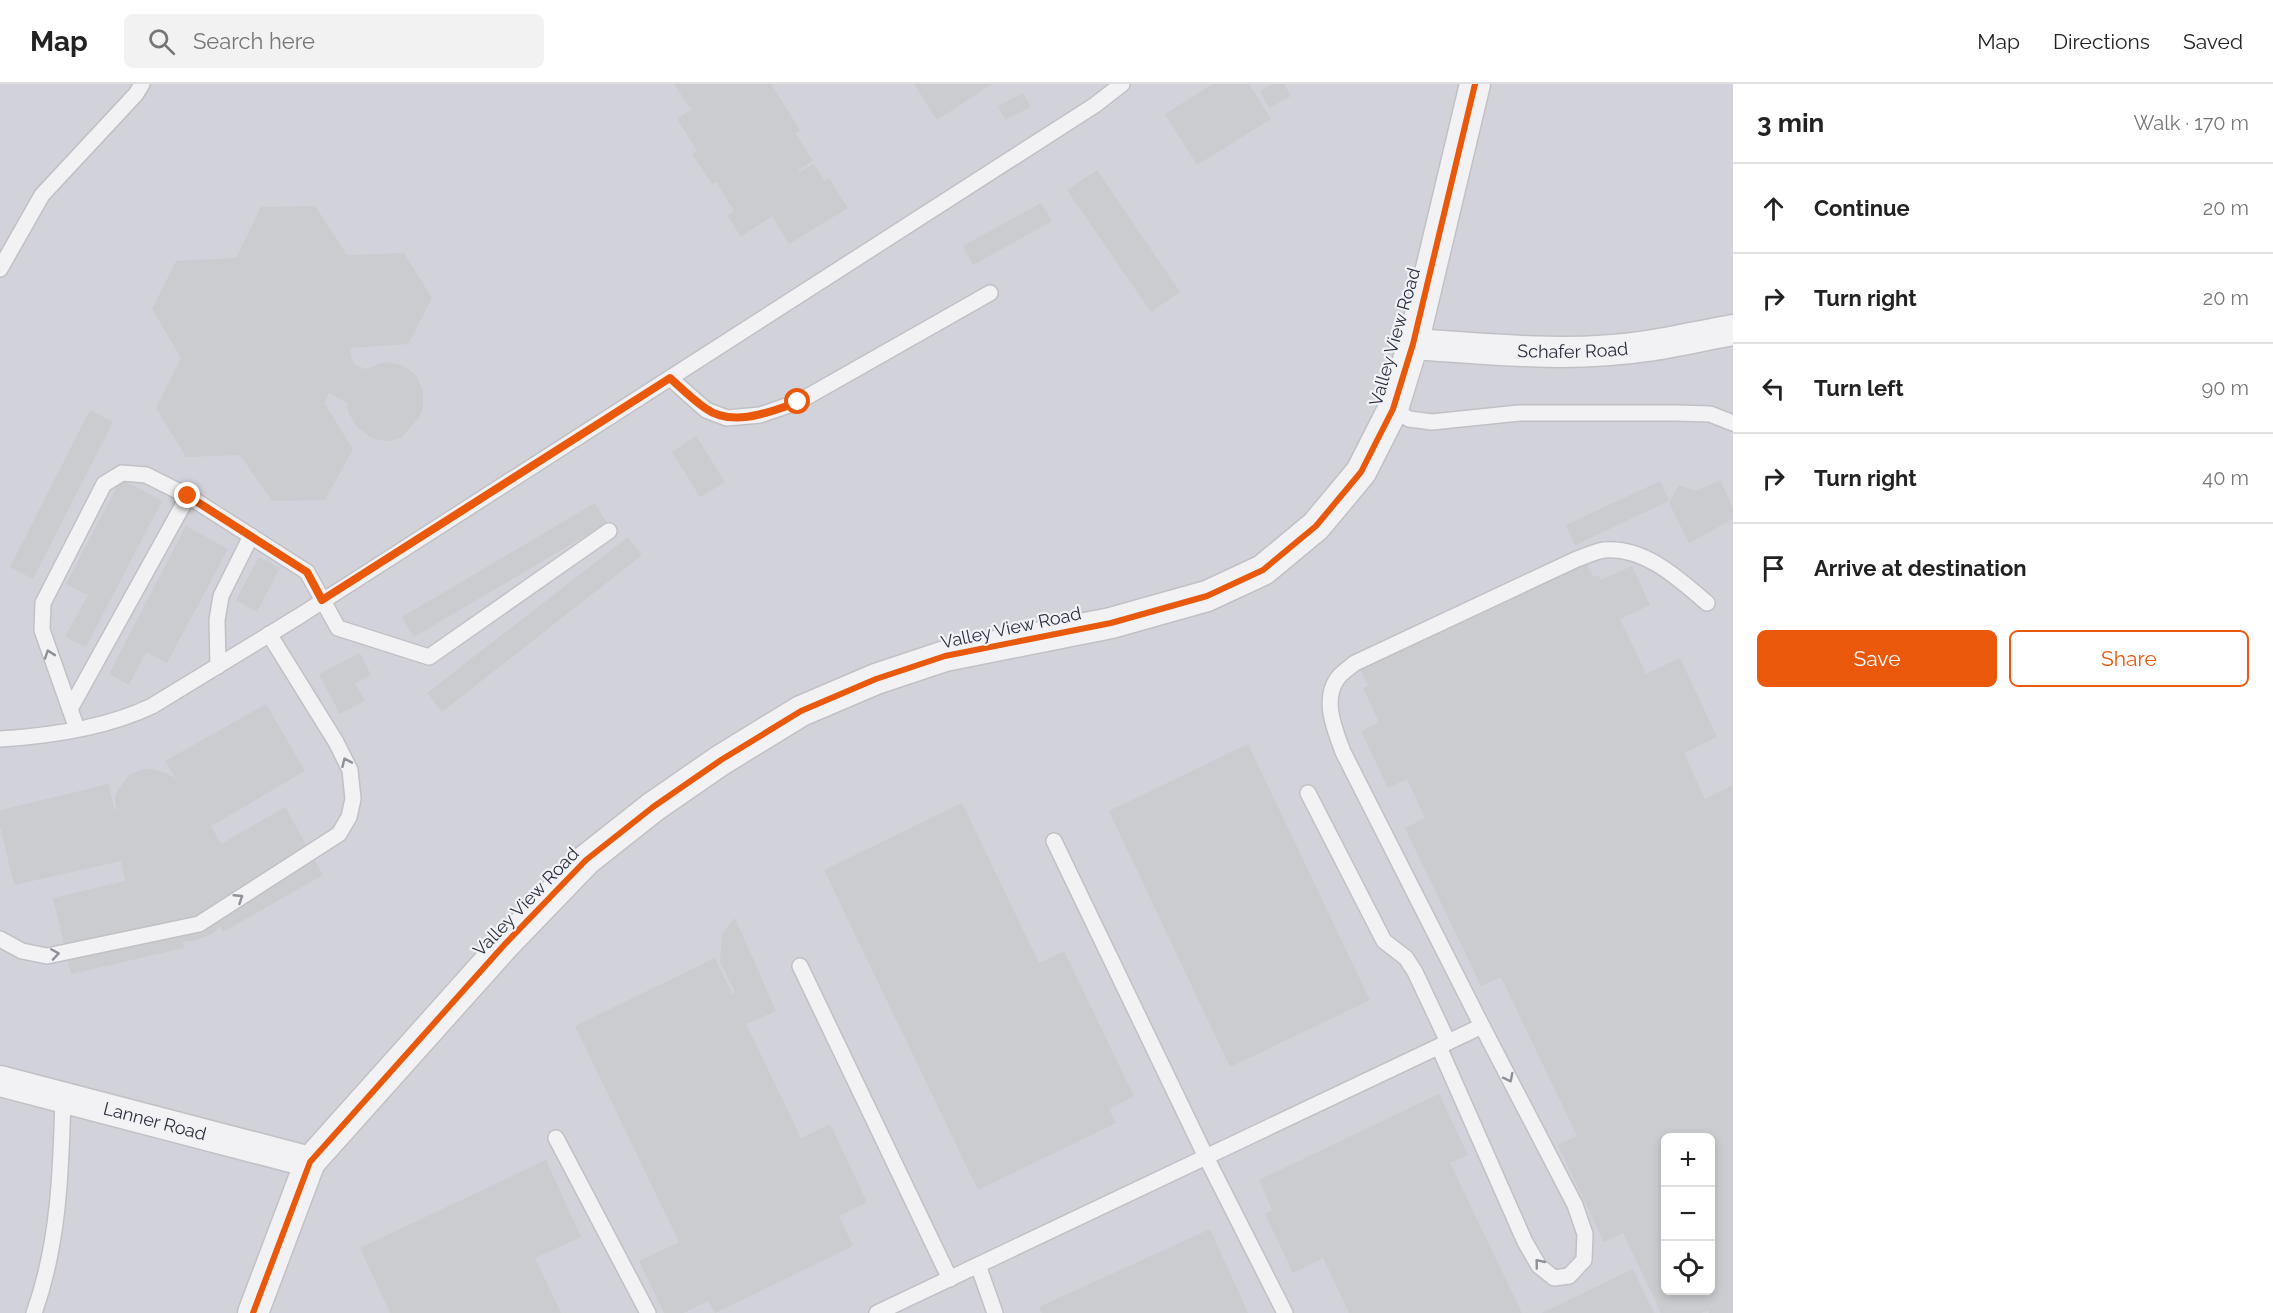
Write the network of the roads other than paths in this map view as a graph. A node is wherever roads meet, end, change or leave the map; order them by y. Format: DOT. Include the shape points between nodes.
graph roads {
  1 [pos="142,84"];
  2 [pos="1122,84"];
  3 [pos="1475,84"];
  4 [pos="0,269"];
  5 [pos="990,293"];
  6 [pos="1733,330"];
  7 [pos="1413,344"];
  8 [pos="670,378"];
  9 [pos="1393,409"];
  10 [pos="1733,423"];
  11 [pos="188,496"];
  12 [pos="609,531"];
  13 [pos="251,536"];
  14 [pos="322,600"];
  15 [pos="1707,603"];
  16 [pos="269,634"];
  17 [pos="218,666"];
  18 [pos="70,709"];
  19 [pos="77,729"];
  20 [pos="0,739"];
  21 [pos="1308,793"];
  22 [pos="1054,841"];
  23 [pos="0,939"];
  24 [pos="800,966"];
  25 [pos="1482,1026"];
  26 [pos="1444,1044"];
  27 [pos="0,1081"];
  28 [pos="63,1097"];
  29 [pos="556,1138"];
  30 [pos="1206,1157"];
  31 [pos="310,1162"];
  32 [pos="978,1265"];
  33 [pos="950,1279"];
  34 [pos="34,1313"];
  35 [pos="253,1313"];
  36 [pos="648,1313"];
  37 [pos="878,1313"];
  38 [pos="996,1313"];
  39 [pos="1285,1313"];
  1 -- 4 [label="lane" via="42,195"];
  2 -- 8 [label="lane"];
  3 -- 7 [label="street, Valley View Road"];
  5 -- 8 [label="lane" via="798,402 760,415 727,418 706,410"];
  6 -- 7 [label="street, Schafer Road" via="1601,350 1539,352"];
  7 -- 9 [label="street, Valley View Road"];
  8 -- 14 [label="lane"];
  9 -- 10 [label="lane" via="1409,419 1432,422 1520,413 1676,413 1710,414"];
  9 -- 31 [label="street, Valley View Road" via="1361,472 1316,526 1263,570 1196,599 1111,623 945,656 876,680 801,711 653,807 586,860 545,902"];
  11 -- 13 [label="lane"];
  11 -- 18 [label="lane"];
  18 -- 11 [label="lane, one-way" via="42,630 43,603 104,484 122,473 146,475"];
  12 -- 14 [label="lane" via="429,657 338,628"];
  13 -- 14 [label="lane" via="307,572"];
  13 -- 17 [label="lane" via="221,596"];
  14 -- 16 [label="lane"];
  15 -- 25 [label="lane" via="1667,569 1627,551 1604,550 1355,663 1338,677 1331,691 1331,716 1343,752"];
  16 -- 17 [label="lane"];
  23 -- 16 [label="lane, one-way" via="22,951 47,956 199,924 339,834 353,799 350,770"];
  17 -- 19 [label="lane" via="127,718"];
  18 -- 19 [label="lane"];
  19 -- 20 [label="lane"];
  21 -- 26 [label="lane" via="1384,941 1406,958 1415,972"];
  22 -- 30 [label="lane"];
  24 -- 33 [label="lane"];
  25 -- 26 [label="lane"];
  25 -- 26 [label="lane, one-way" via="1575,1205 1585,1234 1584,1260 1569,1276 1554,1278 1539,1266 1525,1242"];
  26 -- 30 [label="lane"];
  27 -- 28 [label="street, Lanner Road"];
  28 -- 31 [label="street, Lanner Road"];
  28 -- 34 [label="lane" via="57,1221"];
  29 -- 36 [label="lane"];
  30 -- 32 [label="lane"];
  30 -- 39 [label="lane"];
  31 -- 35 [label="street, Valley View Road"];
  32 -- 33 [label="lane"];
  32 -- 38 [label="lane"];
  33 -- 37 [label="lane"];
}
